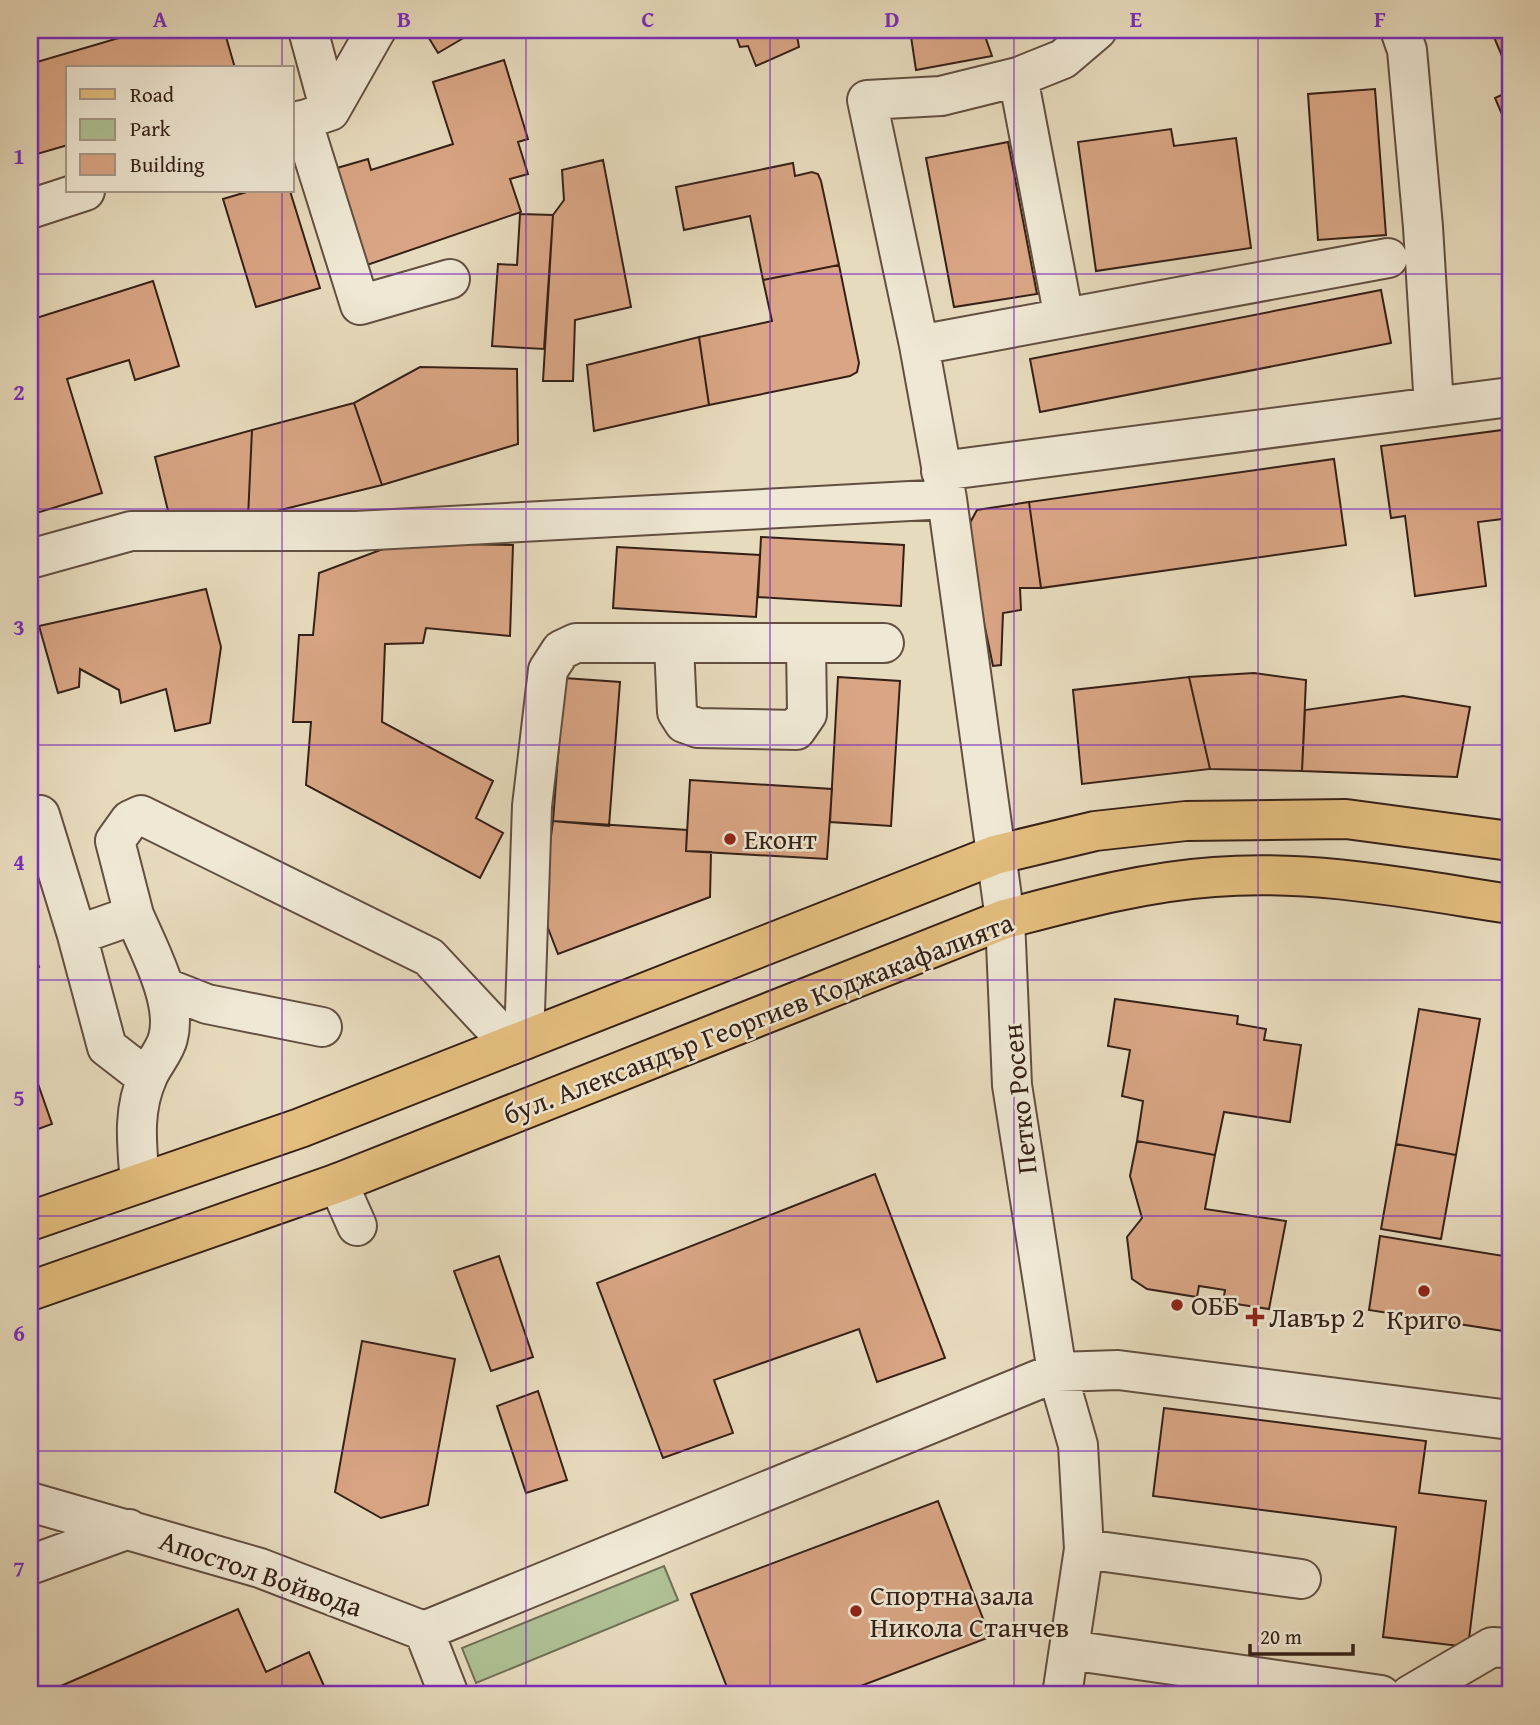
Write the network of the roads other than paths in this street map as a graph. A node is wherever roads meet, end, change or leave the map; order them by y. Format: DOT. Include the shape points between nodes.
graph roads {
  1 [pos="308,30"];
  2 [pos="376,30"];
  3 [pos="1097,30"];
  4 [pos="1400,30"];
  5 [pos="1018,77"];
  6 [pos="308,118"];
  7 [pos="82,192"];
  8 [pos="30,209"];
  9 [pos="1388,258"];
  10 [pos="450,279"];
  11 [pos="1064,318"];
  12 [pos="919,345"];
  13 [pos="1510,397"];
  14 [pos="1434,407"];
  15 [pos="944,485"];
  16 [pos="30,559"];
  17 [pos="884,643"];
  18 [pos="806,644"];
  19 [pos="674,645"];
  20 [pos="40,816"];
  21 [pos="1510,841"];
  22 [pos="995,855"];
  23 [pos="1510,904"];
  24 [pos="134,915"];
  25 [pos="1005,919"];
  26 [pos="78,935"];
  27 [pos="166,988"];
  28 [pos="322,1027"];
  29 [pos="517,1043"];
  30 [pos="147,1077"];
  31 [pos="140,1183"];
  32 [pos="338,1183"];
  33 [pos="30,1221"];
  34 [pos="356,1226"];
  35 [pos="30,1290"];
  36 [pos="1057,1372"];
  37 [pos="1510,1420"];
  38 [pos="36,1503"];
  39 [pos="130,1529"];
  40 [pos="1084,1549"];
  41 [pos="30,1551"];
  42 [pos="30,1565"];
  43 [pos="1301,1579"];
  44 [pos="424,1631"];
  45 [pos="1510,1648"];
  46 [pos="1069,1650"];
  47 [pos="1368,1694"];
  48 [pos="449,1695"];
  49 [pos="1062,1695"];
  50 [pos="1410,1695"];
  1 -- 6 [label="street"];
  2 -- 6 [label="street"];
  3 -- 5 [label="street" via="1063,59"];
  4 -- 14 [label="street" via="1407,50 1423,227"];
  5 -- 11 [label="street"];
  5 -- 12 [label="street, Петко Росен" via="941,96 867,100"];
  6 -- 10 [label="street" via="360,305"];
  7 -- 8 [label="street"];
  9 -- 11 [label="street"];
  11 -- 12 [label="street"];
  12 -- 15 [label="street, Петко Росен"];
  13 -- 14 [label="street"];
  14 -- 15 [label="street"];
  15 -- 16 [label="street" via="356,531 131,531"];
  15 -- 22 [label="street, Петко Росен"];
  17 -- 18 [label="street"];
  18 -- 19 [label="street"];
  18 -- 19 [label="street" via="807,714 796,730 698,728 684,723 677,712"];
  19 -- 29 [label="street" via="576,643 561,650 548,670 532,806"];
  20 -- 26 [label="street"];
  21 -- 22 [label="main road" via="1346,819 1186,821 1095,831"];
  22 -- 25 [label="street, Петко Росен"];
  22 -- 29 [label="main road"];
  23 -- 25 [label="main road, бул. Александър Георгиев Коджакафалията" via="1335,878 1215,877 1119,890"];
  24 -- 26 [label="street"];
  24 -- 27 [label="street"];
  24 -- 29 [label="street" via="115,841 130,820 141,815 429,957"];
  25 -- 32 [label="main road, бул. Александър Георгиев Коджакафалията"];
  25 -- 36 [label="street, Петко Росен" via="1012,1084"];
  26 -- 30 [label="street" via="107,1047"];
  27 -- 28 [label="street" via="207,1004"];
  27 -- 30 [label="street" via="169,1038"];
  29 -- 31 [label="main road" via="300,1128"];
  30 -- 31 [label="street" via="135,1134"];
  31 -- 33 [label="main road"];
  32 -- 34 [label="street"];
  32 -- 35 [label="main road, бул. Александър Георгиев Коджакафалията"];
  36 -- 37 [label="street" via="1118,1370"];
  36 -- 40 [label="street, Петко Росен" via="1078,1446"];
  36 -- 44 [label="street"];
  38 -- 39 [label="street, Апостол Войвода"];
  38 -- 41 [label="street"];
  39 -- 42 [label="street"];
  39 -- 44 [label="street, Апостол Войвода" via="260,1568"];
  40 -- 43 [label="street"];
  40 -- 46 [label="street, Петко Росен"];
  44 -- 48 [label="street"];
  45 -- 50 [label="street" via="1492,1647"];
  46 -- 47 [label="street"];
  46 -- 49 [label="street, Петко Росен"];
}
